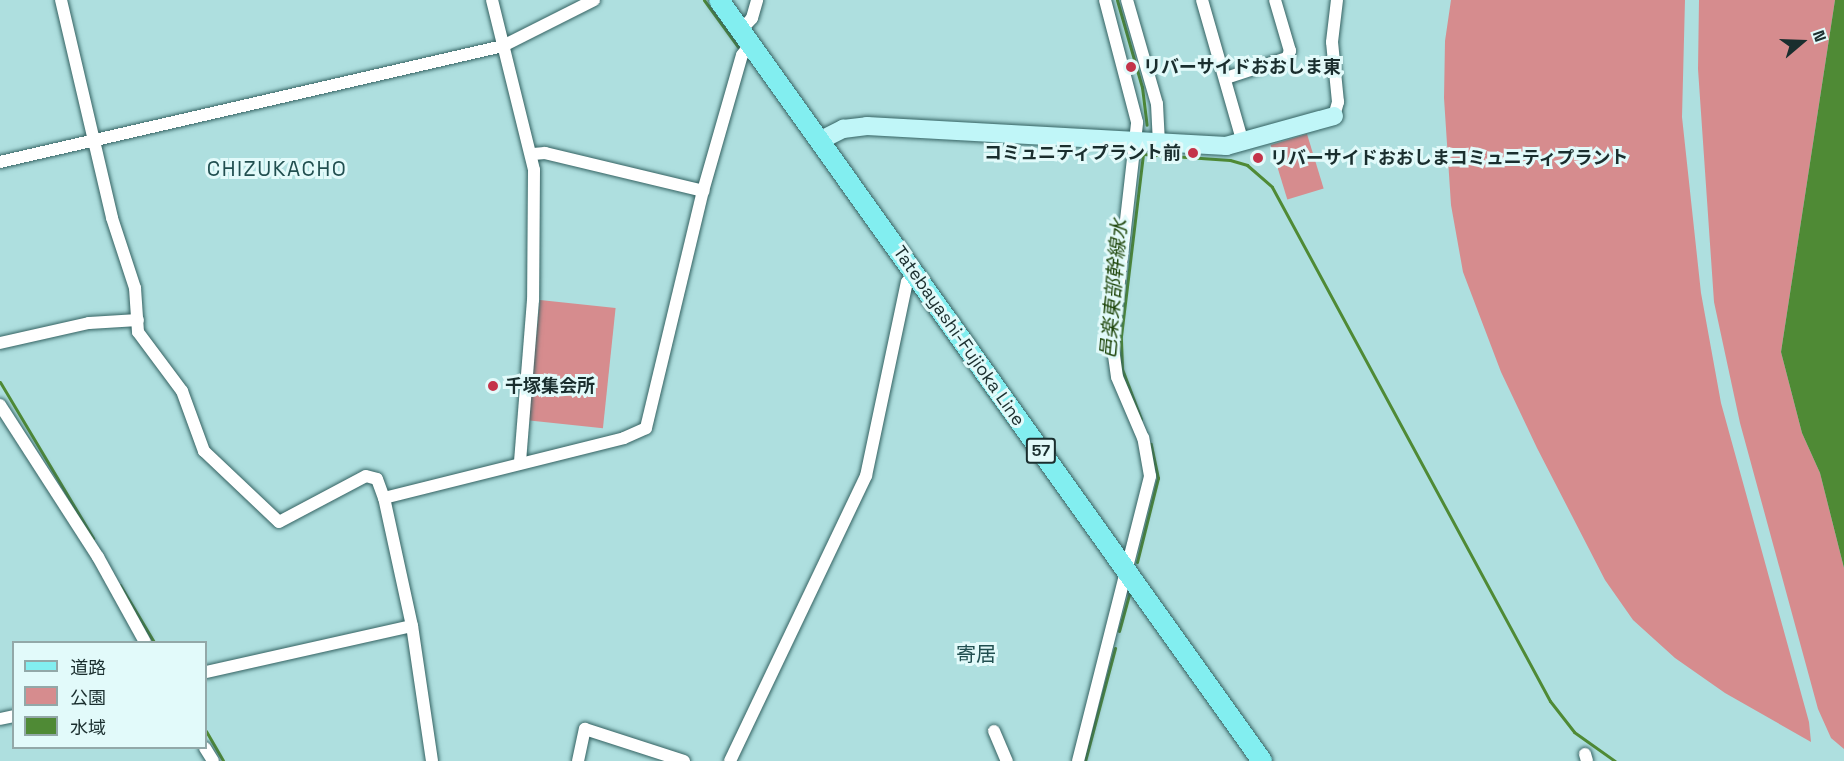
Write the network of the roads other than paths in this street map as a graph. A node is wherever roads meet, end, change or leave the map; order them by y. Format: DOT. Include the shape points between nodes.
graph roads {
  1 [pos="62,0"];
  2 [pos="492,0"];
  3 [pos="594,0"];
  4 [pos="719,0"];
  5 [pos="757,0"];
  6 [pos="1105,0"];
  7 [pos="1127,0"];
  8 [pos="1202,0"];
  9 [pos="1275,0"];
  10 [pos="1337,0"];
  11 [pos="746,37"];
  12 [pos="503,46"];
  13 [pos="1226,78"];
  14 [pos="1334,116"];
  15 [pos="94,140"];
  16 [pos="821,140"];
  17 [pos="1136,142"];
  18 [pos="1243,143"];
  19 [pos="1159,144"];
  20 [pos="533,154"];
  21 [pos="0,162"];
  22 [pos="703,191"];
  23 [pos="914,273"];
  24 [pos="138,320"];
  25 [pos="0,343"];
  26 [pos="0,405"];
  27 [pos="520,463"];
  28 [pos="384,498"];
  29 [pos="1125,569"];
  30 [pos="412,626"];
  31 [pos="144,641"];
  32 [pos="207,672"];
  33 [pos="994,731"];
  34 [pos="432,761"];
  35 [pos="578,761"];
  36 [pos="684,761"];
  37 [pos="730,761"];
  38 [pos="1007,761"];
  39 [pos="1078,761"];
  40 [pos="1262,761"];
  1 -- 15 [label="street"];
  2 -- 12 [label="street"];
  3 -- 12 [label="street"];
  4 -- 11 [label="main road, Tatebayashi-Fujioka Line / 57"];
  5 -- 11 [label="street"];
  6 -- 17 [label="street" via="1133,96"];
  7 -- 19 [label="street" via="1157,104"];
  8 -- 13 [label="street"];
  9 -- 13 [label="street" via="1290,51 1287,58"];
  10 -- 14 [label="street" via="1332,42 1338,102"];
  11 -- 16 [label="main road, Tatebayashi-Fujioka Line / 57"];
  11 -- 22 [label="street"];
  12 -- 15 [label="street"];
  12 -- 20 [label="street"];
  13 -- 18 [label="street"];
  14 -- 18 [label="street"];
  15 -- 21 [label="street"];
  15 -- 24 [label="street" via="112,218 135,288"];
  16 -- 17 [label="street" via="843,129 867,126"];
  16 -- 23 [label="main road, Tatebayashi-Fujioka Line / 57"];
  17 -- 19 [label="street"];
  17 -- 29 [label="street" via="1112,343 1117,377 1143,438 1150,476"];
  18 -- 19 [label="street"];
  20 -- 22 [label="street" via="545,153"];
  20 -- 27 [label="street" via="533,300"];
  22 -- 27 [label="street" via="646,428 624,438"];
  23 -- 29 [label="main road, Tatebayashi-Fujioka Line / 57"];
  23 -- 37 [label="street" via="907,282 866,476"];
  24 -- 25 [label="street" via="89,323"];
  24 -- 28 [label="street" via="141,340 182,391 204,451 279,522 366,476 377,479"];
  26 -- 31 [label="street" via="98,557"];
  27 -- 28 [label="street"];
  28 -- 30 [label="street"];
  29 -- 39 [label="street"];
  29 -- 40 [label="main road, Tatebayashi-Fujioka Line / 57"];
  30 -- 32 [label="street"];
  30 -- 34 [label="street"];
  33 -- 38 [label="street"];
  35 -- 36 [label="street" via="585,729"];
}
